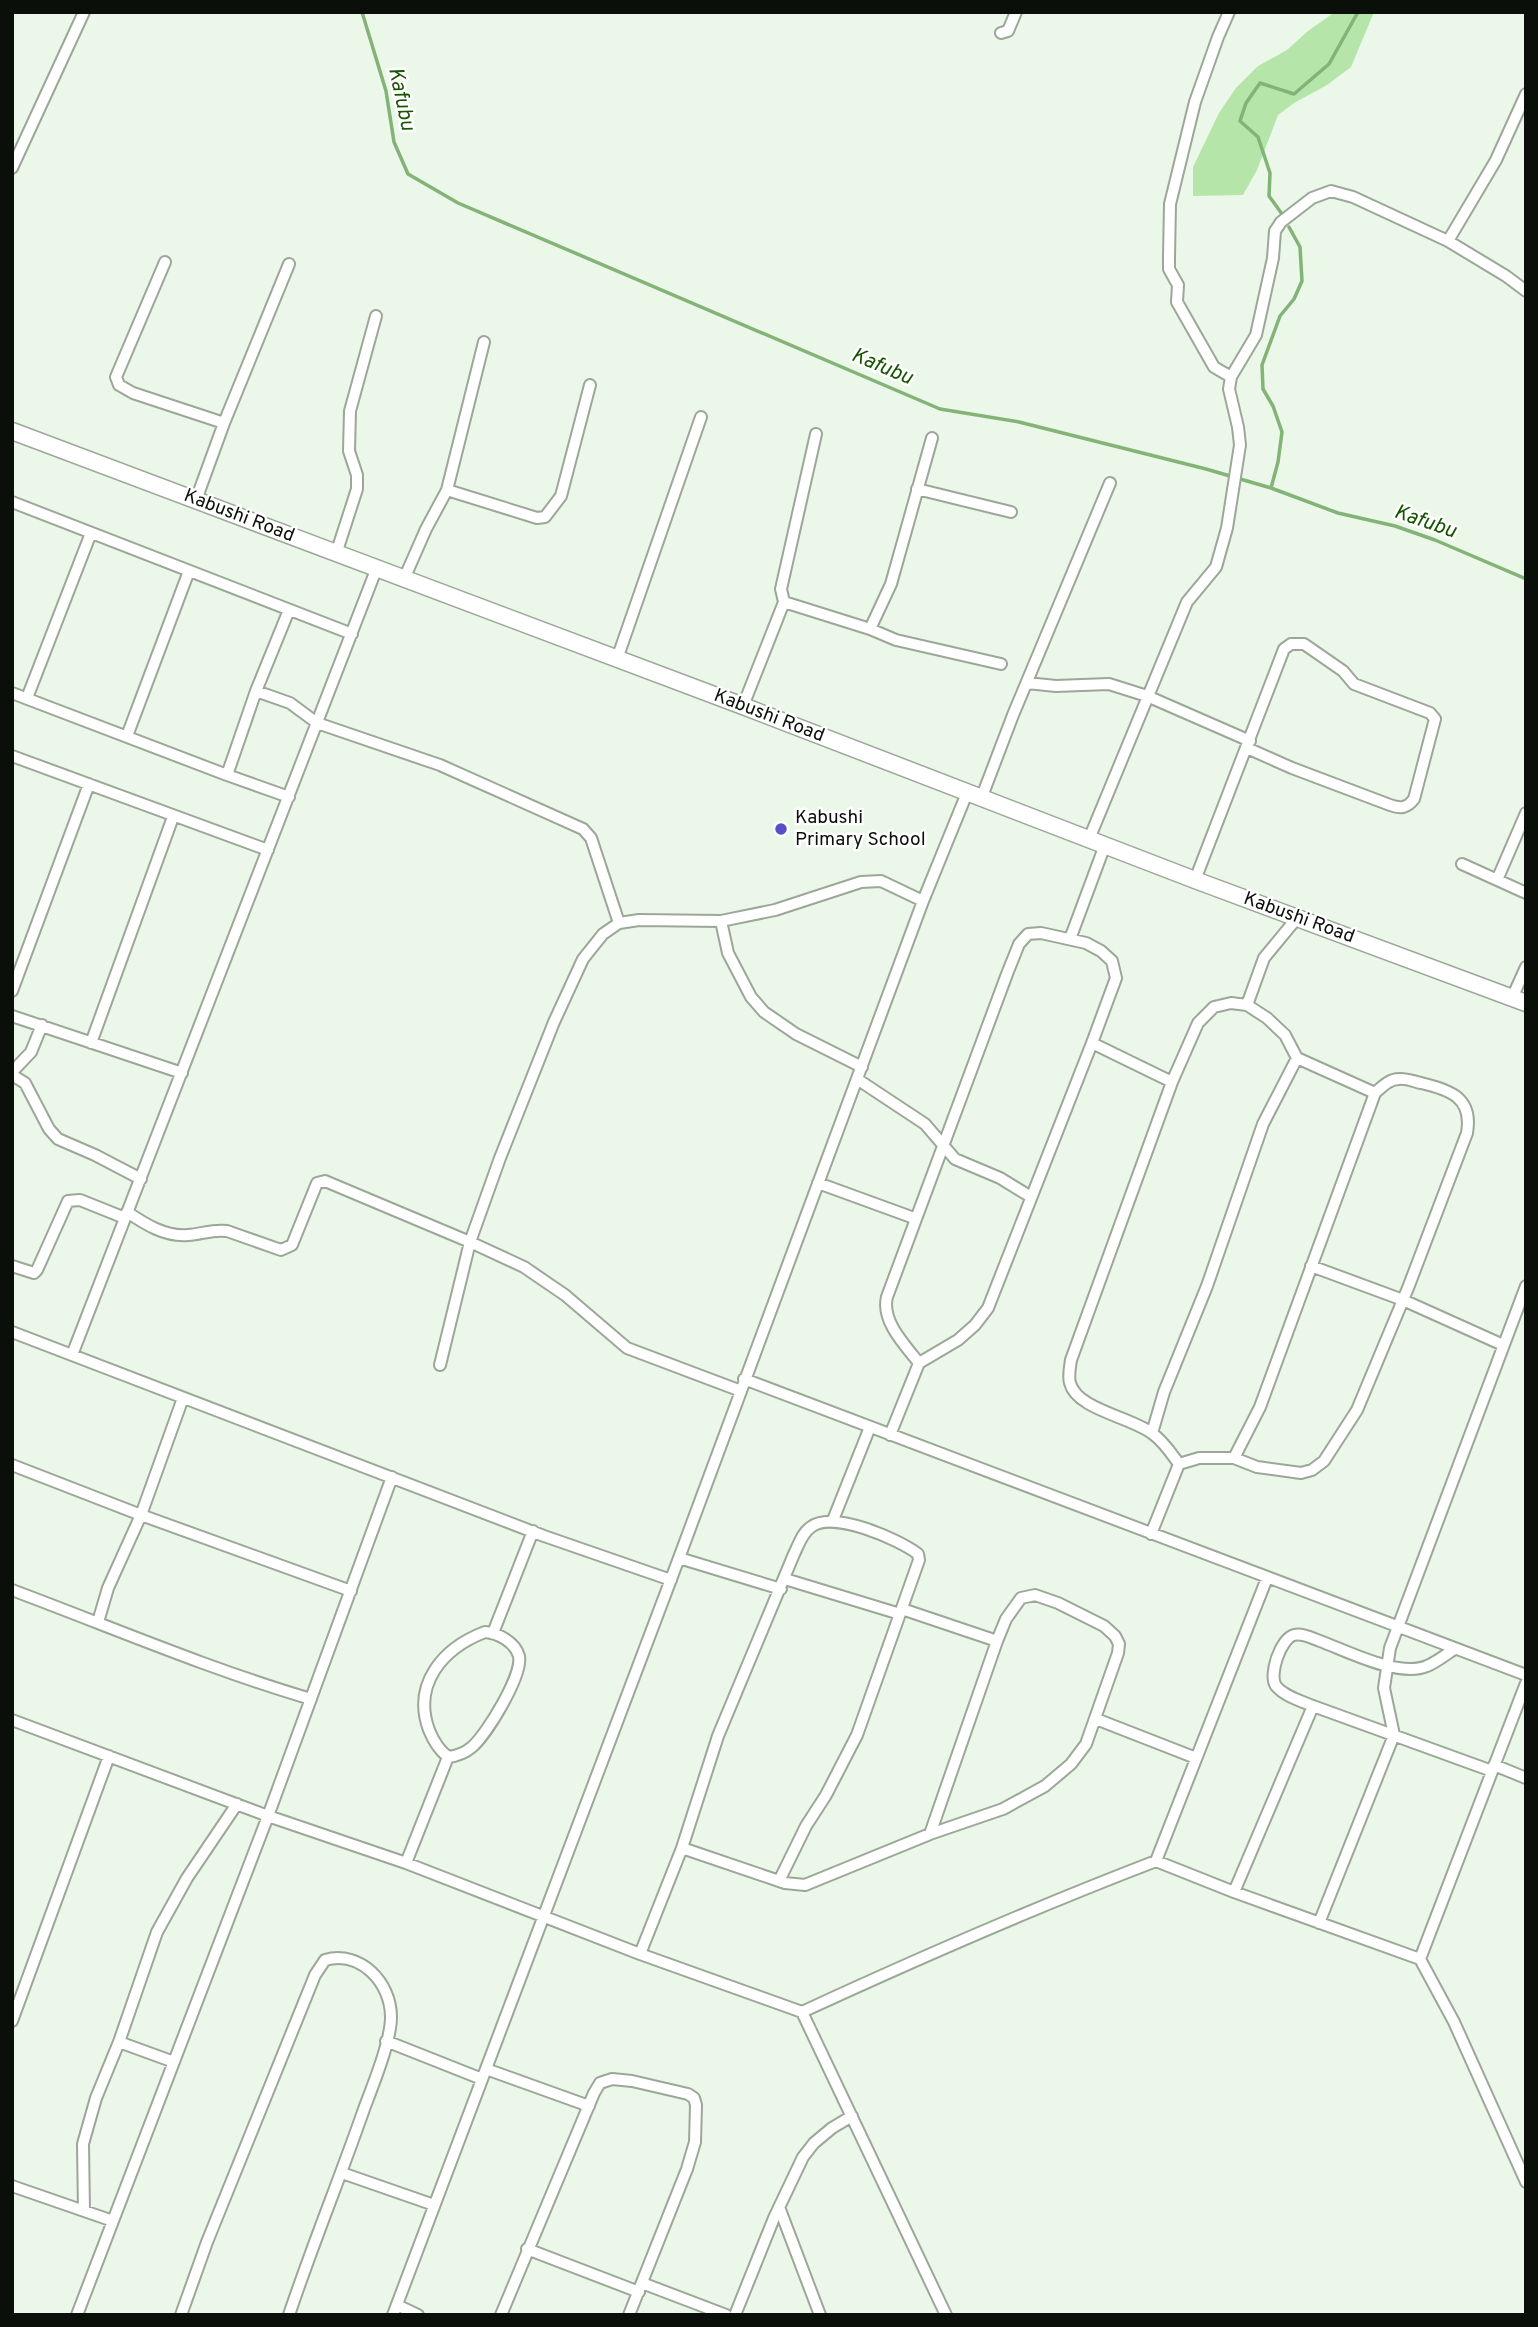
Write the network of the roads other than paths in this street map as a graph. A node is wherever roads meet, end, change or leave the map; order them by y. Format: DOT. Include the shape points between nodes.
graph roads {
  1 [pos="84,12"];
  2 [pos="1016,12"];
  3 [pos="1229,12"];
  4 [pos="1001,33"];
  5 [pos="1526,94"];
  6 [pos="12,168"];
  7 [pos="1448,241"];
  8 [pos="165,262"];
  9 [pos="289,264"];
  10 [pos="1526,291"];
  11 [pos="376,316"];
  12 [pos="484,342"];
  13 [pos="1231,377"];
  14 [pos="590,385"];
  15 [pos="701,417"];
  16 [pos="224,423"];
  17 [pos="12,431"];
  18 [pos="816,433"];
  19 [pos="932,438"];
  20 [pos="1110,484"];
  21 [pos="918,489"];
  22 [pos="447,490"];
  23 [pos="196,500"];
  24 [pos="12,502"];
  25 [pos="1011,512"];
  26 [pos="91,533"];
  27 [pos="336,554"];
  28 [pos="376,569"];
  29 [pos="189,571"];
  30 [pos="404,579"];
  31 [pos="783,602"];
  32 [pos="289,610"];
  33 [pos="870,629"];
  34 [pos="352,634"];
  35 [pos="617,659"];
  36 [pos="1001,664"];
  37 [pos="1027,683"];
  38 [pos="256,691"];
  39 [pos="12,693"];
  40 [pos="1147,696"];
  41 [pos="27,698"];
  42 [pos="743,706"];
  43 [pos="317,723"];
  44 [pos="127,736"];
  45 [pos="1248,744"];
  46 [pos="12,756"];
  47 [pos="227,775"];
  48 [pos="89,784"];
  49 [pos="974,796"];
  50 [pos="289,797"];
  51 [pos="1526,813"];
  52 [pos="173,817"];
  53 [pos="1097,842"];
  54 [pos="268,850"];
  55 [pos="1462,864"];
  56 [pos="1195,880"];
  57 [pos="1497,880"];
  58 [pos="1526,894"];
  59 [pos="923,901"];
  60 [pos="1297,918"];
  61 [pos="721,921"];
  62 [pos="619,923"];
  63 [pos="1070,939"];
  64 [pos="1526,967"];
  65 [pos="12,992"];
  66 [pos="1519,1000"];
  67 [pos="1247,1005"];
  68 [pos="12,1016"];
  69 [pos="42,1025"];
  70 [pos="91,1043"];
  71 [pos="1093,1043"];
  72 [pos="1297,1058"];
  73 [pos="862,1067"];
  74 [pos="12,1073"];
  75 [pos="182,1073"];
  76 [pos="857,1079"];
  77 [pos="1172,1082"];
  78 [pos="1376,1093"];
  79 [pos="942,1144"];
  80 [pos="141,1179"];
  81 [pos="818,1183"];
  82 [pos="1031,1197"];
  83 [pos="126,1215"];
  84 [pos="914,1219"];
  85 [pos="470,1242"];
  86 [pos="12,1266"];
  87 [pos="1311,1266"];
  88 [pos="1526,1286"];
  89 [pos="1403,1300"];
  90 [pos="12,1332"];
  91 [pos="1503,1345"];
  92 [pos="72,1355"];
  93 [pos="919,1363"];
  94 [pos="440,1364"];
  95 [pos="744,1379"];
  96 [pos="741,1391"];
  97 [pos="183,1398"];
  98 [pos="870,1427"];
  99 [pos="1152,1433"];
  100 [pos="890,1435"];
  101 [pos="1234,1458"];
  102 [pos="1179,1464"];
  103 [pos="12,1465"];
  104 [pos="392,1476"];
  105 [pos="141,1515"];
  106 [pos="833,1520"];
  107 [pos="533,1531"];
  108 [pos="1151,1534"];
  109 [pos="679,1558"];
  110 [pos="1267,1578"];
  111 [pos="671,1580"];
  112 [pos="783,1584"];
  113 [pos="12,1590"];
  114 [pos="351,1591"];
  115 [pos="901,1611"];
  116 [pos="98,1622"];
  117 [pos="1397,1627"];
  118 [pos="493,1633"];
  119 [pos="997,1641"];
  120 [pos="1455,1649"];
  121 [pos="1386,1665"];
  122 [pos="1526,1675"];
  123 [pos="1526,1683"];
  124 [pos="311,1699"];
  125 [pos="1313,1706"];
  126 [pos="1096,1718"];
  127 [pos="12,1720"];
  128 [pos="1394,1735"];
  129 [pos="109,1756"];
  130 [pos="448,1757"];
  131 [pos="1196,1758"];
  132 [pos="1493,1768"];
  133 [pos="1526,1778"];
  134 [pos="237,1804"];
  135 [pos="268,1816"];
  136 [pos="930,1834"];
  137 [pos="682,1848"];
  138 [pos="1156,1861"];
  139 [pos="406,1863"];
  140 [pos="779,1881"];
  141 [pos="1234,1892"];
  142 [pos="542,1916"];
  143 [pos="1319,1923"];
  144 [pos="640,1954"];
  145 [pos="1420,1959"];
  146 [pos="802,2012"];
  147 [pos="12,2021"];
  148 [pos="386,2041"];
  149 [pos="119,2042"];
  150 [pos="174,2062"];
  151 [pos="484,2074"];
  152 [pos="589,2106"];
  153 [pos="852,2116"];
  154 [pos="342,2173"];
  155 [pos="1526,2182"];
  156 [pos="12,2186"];
  157 [pos="434,2205"];
  158 [pos="779,2207"];
  159 [pos="84,2211"];
  160 [pos="114,2221"];
  161 [pos="527,2249"];
  162 [pos="640,2287"];
  163 [pos="395,2310"];
  164 [pos="77,2315"];
  165 [pos="181,2315"];
  166 [pos="289,2315"];
  167 [pos="418,2315"];
  168 [pos="500,2315"];
  169 [pos="629,2315"];
  170 [pos="726,2315"];
  171 [pos="734,2315"];
  172 [pos="820,2315"];
  173 [pos="946,2315"];
  1 -- 6 [label="street"];
  2 -- 4 [label="street" via="1008,31"];
  3 -- 13 [label="street" via="1195,102 1170,204 1169,257 1180,308 1214,367"];
  5 -- 7 [label="street" via="1496,160"];
  7 -- 10 [label="street"];
  7 -- 13 [label="street" via="1353,197 1331,191 1312,198 1275,231 1256,335"];
  8 -- 16 [label="street" via="116,376 119,385"];
  9 -- 16 [label="street"];
  11 -- 27 [label="street" via="350,411 349,451 357,475 356,489"];
  12 -- 22 [label="street"];
  13 -- 40 [label="street" via="1239,450 1227,528 1216,568 1187,602"];
  14 -- 22 [label="street" via="562,496 545,517"];
  15 -- 35 [label="street"];
  16 -- 23 [label="street"];
  17 -- 23 [label="main road, Kabushi Road"];
  18 -- 31 [label="street" via="781,589"];
  19 -- 21 [label="street"];
  20 -- 37 [label="street"];
  21 -- 25 [label="street"];
  21 -- 33 [label="street" via="891,584"];
  22 -- 30 [label="street"];
  23 -- 27 [label="main road, Kabushi Road"];
  24 -- 26 [label="street"];
  26 -- 29 [label="street"];
  26 -- 41 [label="street"];
  27 -- 28 [label="main road, Kabushi Road"];
  28 -- 30 [label="main road, Kabushi Road"];
  28 -- 34 [label="street"];
  29 -- 32 [label="street"];
  29 -- 44 [label="street"];
  30 -- 35 [label="main road, Kabushi Road"];
  31 -- 33 [label="street"];
  31 -- 42 [label="street"];
  32 -- 34 [label="street"];
  32 -- 38 [label="street"];
  33 -- 36 [label="street" via="896,640"];
  34 -- 43 [label="street"];
  35 -- 42 [label="main road, Kabushi Road"];
  37 -- 40 [label="street" via="1109,684"];
  37 -- 49 [label="street"];
  38 -- 43 [label="street" via="290,703"];
  38 -- 47 [label="street"];
  39 -- 41 [label="street"];
  40 -- 45 [label="street"];
  40 -- 53 [label="street"];
  41 -- 44 [label="street"];
  42 -- 49 [label="main road, Kabushi Road"];
  43 -- 50 [label="street"];
  43 -- 62 [label="street" via="440,765 583,829 592,838"];
  44 -- 47 [label="street"];
  45 -- 45 [label="street" via="1279,659 1291,644 1304,644 1354,684 1430,713 1435,719 1414,799 1402,808 1292,768"];
  45 -- 56 [label="street"];
  46 -- 48 [label="street"];
  47 -- 50 [label="street"];
  48 -- 52 [label="street"];
  48 -- 65 [label="street"];
  49 -- 53 [label="main road, Kabushi Road"];
  49 -- 59 [label="street"];
  50 -- 54 [label="street"];
  51 -- 57 [label="street"];
  52 -- 54 [label="street"];
  52 -- 70 [label="street"];
  53 -- 56 [label="main road, Kabushi Road"];
  53 -- 63 [label="street"];
  54 -- 75 [label="street"];
  55 -- 57 [label="street"];
  56 -- 60 [label="main road, Kabushi Road"];
  57 -- 58 [label="street"];
  59 -- 61 [label="street" via="881,881 861,882 775,910"];
  59 -- 73 [label="street"];
  60 -- 66 [label="main road, Kabushi Road"];
  60 -- 67 [label="street" via="1264,958"];
  61 -- 62 [label="street"];
  61 -- 73 [label="street" via="728,953 764,1012 796,1034"];
  62 -- 85 [label="street" via="603,934 583,959 527,1087"];
  63 -- 71 [label="street" via="1101,951 1112,961 1116,978"];
  63 -- 79 [label="street" via="1028,934 1019,944"];
  64 -- 66 [label="street"];
  67 -- 72 [label="street" via="1285,1035"];
  67 -- 77 [label="street" via="1214,1007 1198,1023"];
  68 -- 69 [label="street"];
  69 -- 70 [label="street"];
  69 -- 74 [label="street" via="31,1052"];
  70 -- 75 [label="street"];
  71 -- 77 [label="street"];
  71 -- 82 [label="street"];
  72 -- 78 [label="street"];
  72 -- 99 [label="street" via="1263,1124"];
  73 -- 76 [label="street"];
  74 -- 80 [label="street" via="25,1083 58,1139"];
  75 -- 80 [label="street"];
  76 -- 79 [label="street" via="918,1119"];
  76 -- 81 [label="street"];
  77 -- 99 [label="street" via="1071,1360 1069,1380 1077,1396 1089,1404"];
  78 -- 87 [label="street"];
  78 -- 89 [label="street" via="1400,1078 1439,1087 1454,1094 1470,1117"];
  79 -- 82 [label="street" via="964,1164"];
  79 -- 84 [label="street"];
  80 -- 83 [label="street"];
  81 -- 84 [label="street"];
  81 -- 95 [label="street"];
  82 -- 93 [label="street" via="988,1308 958,1340"];
  83 -- 85 [label="street" via="161,1231 187,1235 218,1229 281,1250 292,1245 321,1181"];
  83 -- 86 [label="street" via="80,1200 68,1202 37,1270 30,1273"];
  83 -- 92 [label="street"];
  84 -- 93 [label="street" via="884,1307"];
  85 -- 94 [label="street"];
  85 -- 96 [label="street" via="534,1274 627,1348"];
  87 -- 89 [label="street"];
  87 -- 101 [label="street" via="1259,1407"];
  88 -- 91 [label="street"];
  89 -- 91 [label="street"];
  89 -- 101 [label="street" via="1357,1410 1324,1461 1301,1473 1257,1467"];
  90 -- 92 [label="street"];
  91 -- 117 [label="street"];
  92 -- 97 [label="street"];
  93 -- 100 [label="street"];
  95 -- 96 [label="street"];
  95 -- 98 [label="street"];
  96 -- 109 [label="street"];
  97 -- 104 [label="street"];
  97 -- 105 [label="street"];
  98 -- 100 [label="street"];
  98 -- 106 [label="street"];
  99 -- 102 [label="street"];
  100 -- 108 [label="street"];
  101 -- 102 [label="street" via="1199,1458"];
  102 -- 108 [label="street"];
  103 -- 105 [label="street"];
  104 -- 107 [label="street"];
  104 -- 114 [label="street"];
  105 -- 114 [label="street"];
  105 -- 116 [label="street" via="111,1579"];
  106 -- 112 [label="street" via="813,1525 803,1535"];
  106 -- 115 [label="street" via="880,1534 918,1554 915,1577"];
  107 -- 111 [label="street"];
  107 -- 118 [label="street"];
  108 -- 110 [label="street"];
  109 -- 111 [label="street"];
  109 -- 112 [label="street"];
  110 -- 117 [label="street"];
  110 -- 131 [label="street"];
  111 -- 142 [label="street"];
  112 -- 115 [label="street"];
  112 -- 137 [label="street" via="718,1736"];
  113 -- 116 [label="street"];
  114 -- 124 [label="street"];
  115 -- 119 [label="street"];
  115 -- 140 [label="street" via="857,1735"];
  116 -- 124 [label="street"];
  117 -- 120 [label="street"];
  117 -- 121 [label="street"];
  118 -- 130 [label="street" via="515,1648 518,1668 485,1732 465,1752"];
  118 -- 130 [label="street" via="477,1635 455,1648 443,1659 424,1693 425,1719"];
  119 -- 126 [label="street" via="1014,1605 1027,1595 1058,1603 1104,1626 1119,1644"];
  119 -- 136 [label="street"];
  120 -- 121 [label="street" via="1426,1667"];
  120 -- 122 [label="street"];
  121 -- 125 [label="street" via="1307,1636 1295,1634 1286,1639 1278,1654 1275,1685"];
  121 -- 128 [label="street" via="1384,1688"];
  123 -- 132 [label="street"];
  124 -- 135 [label="street"];
  125 -- 128 [label="street"];
  125 -- 141 [label="street"];
  126 -- 131 [label="street"];
  126 -- 136 [label="street" via="1080,1753 1045,1786 1003,1808"];
  127 -- 129 [label="street"];
  128 -- 132 [label="street"];
  128 -- 143 [label="street"];
  129 -- 134 [label="street"];
  129 -- 147 [label="street"];
  130 -- 139 [label="street"];
  131 -- 138 [label="street"];
  132 -- 133 [label="street"];
  132 -- 145 [label="street"];
  134 -- 135 [label="street"];
  134 -- 149 [label="street" via="161,1923"];
  135 -- 139 [label="street"];
  135 -- 150 [label="street"];
  136 -- 140 [label="street" via="811,1884"];
  137 -- 140 [label="street"];
  137 -- 144 [label="street"];
  138 -- 141 [label="street"];
  138 -- 146 [label="street" via="1038,1907"];
  139 -- 142 [label="street"];
  141 -- 143 [label="street"];
  142 -- 144 [label="street"];
  142 -- 151 [label="street"];
  143 -- 145 [label="street"];
  144 -- 146 [label="street"];
  145 -- 155 [label="street" via="1454,2022"];
  146 -- 153 [label="street"];
  148 -- 151 [label="street"];
  148 -- 154 [label="street"];
  148 -- 165 [label="street" via="389,2001 378,1977 357,1962 338,1956 325,1960 275,2071"];
  149 -- 150 [label="street"];
  149 -- 159 [label="street" via="83,2144"];
  150 -- 160 [label="street"];
  151 -- 152 [label="street"];
  151 -- 157 [label="street"];
  152 -- 161 [label="street"];
  152 -- 162 [label="street" via="605,2080 662,2087 694,2098 691,2157"];
  153 -- 158 [label="street" via="832,2127 808,2150"];
  153 -- 173 [label="street"];
  154 -- 157 [label="street"];
  154 -- 166 [label="street"];
  156 -- 159 [label="street"];
  157 -- 163 [label="street"];
  158 -- 171 [label="street"];
  158 -- 172 [label="street"];
  159 -- 160 [label="street"];
  160 -- 164 [label="street"];
  161 -- 162 [label="street"];
  161 -- 168 [label="street"];
  162 -- 169 [label="street"];
  162 -- 170 [label="street"];
  163 -- 167 [label="street"];
}
